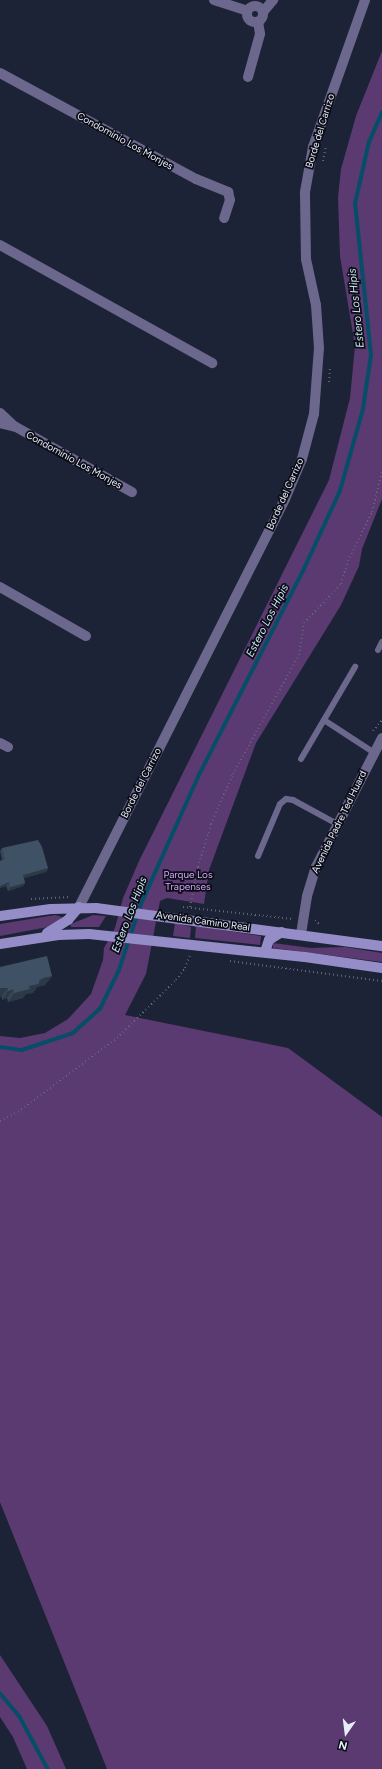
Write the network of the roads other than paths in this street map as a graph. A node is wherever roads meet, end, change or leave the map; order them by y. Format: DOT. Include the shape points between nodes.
graph roads {
  1 [pos="214,0"];
  2 [pos="273,0"];
  3 [pos="365,0"];
  4 [pos="248,11"];
  5 [pos="263,12"];
  6 [pos="258,22"];
  7 [pos="0,72"];
  8 [pos="248,77"];
  9 [pos="224,218"];
  10 [pos="0,245"];
  11 [pos="212,363"];
  12 [pos="0,413"];
  13 [pos="0,423"];
  14 [pos="16,428"];
  15 [pos="132,492"];
  16 [pos="0,587"];
  17 [pos="86,636"];
  18 [pos="382,642"];
  19 [pos="378,650"];
  20 [pos="355,667"];
  21 [pos="324,720"];
  22 [pos="382,738"];
  23 [pos="369,749"];
  24 [pos="301,759"];
  25 [pos="337,824"];
  26 [pos="258,856"];
  27 [pos="79,907"];
  28 [pos="0,916"];
  29 [pos="282,932"];
  30 [pos="301,934"];
  31 [pos="40,937"];
  32 [pos="0,944"];
  33 [pos="382,946"];
  34 [pos="265,952"];
  35 [pos="382,968"];
  1 -- 4 [label="street"];
  2 -- 5 [label="street"];
  3 -- 27 [label="street, Borde del Carrizo" via="313,147 304,192 306,259 316,305 319,348 314,414 302,459 285,499"];
  4 -- 5 [label="street" via="256,6"];
  4 -- 6 [label="street" via="249,19"];
  5 -- 6 [label="street"];
  6 -- 8 [label="street" via="260,34"];
  7 -- 9 [label="street, Condominio Los Monjes" via="196,180 228,192 230,200"];
  10 -- 11 [label="street"];
  12 -- 14 [label="street, Condominio Los Monjes"];
  13 -- 14 [label="street, Condominio Los Monjes"];
  14 -- 15 [label="street, Condominio Los Monjes"];
  16 -- 17 [label="street"];
  18 -- 19 [label="lane"];
  20 -- 21 [label="lane"];
  21 -- 23 [label="lane"];
  21 -- 24 [label="lane"];
  22 -- 23 [label="street, Avenida Padre Ted Huard"];
  23 -- 25 [label="street, Avenida Padre Ted Huard"];
  25 -- 26 [label="lane" via="293,800 286,799 280,804"];
  25 -- 30 [label="street, Avenida Padre Ted Huard" via="313,876"];
  27 -- 28 [label="main road, Avenida Camino Real"];
  27 -- 29 [label="main road, Avenida Camino Real" via="177,912"];
  27 -- 31 [label="main road" via="68,920"];
  29 -- 30 [label="main road, Avenida Camino Real"];
  29 -- 34 [label="main road" via="269,940"];
  30 -- 33 [label="main road, Avenida Camino Real"];
  31 -- 32 [label="main road"];
  31 -- 34 [label="main road" via="101,935"];
  34 -- 35 [label="main road"];
}
